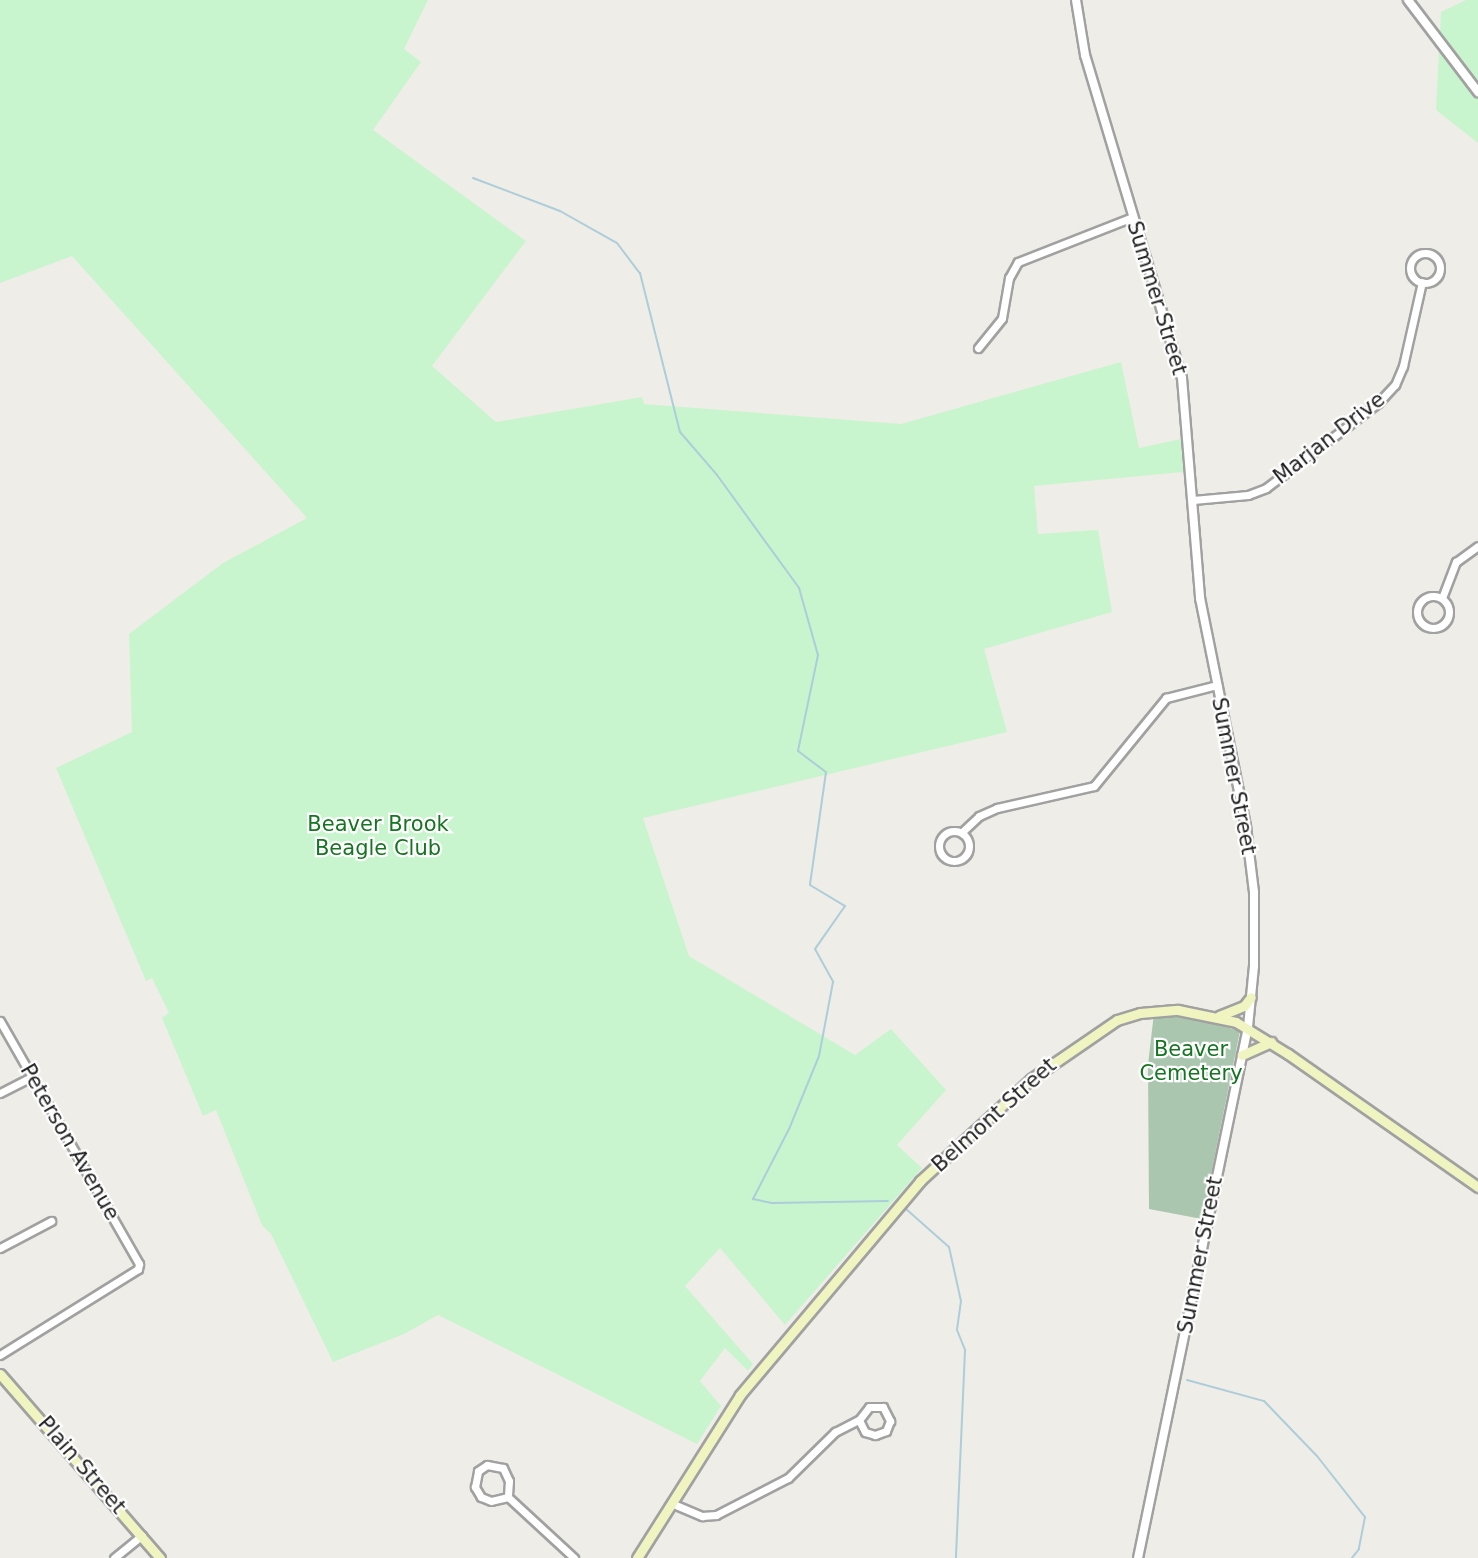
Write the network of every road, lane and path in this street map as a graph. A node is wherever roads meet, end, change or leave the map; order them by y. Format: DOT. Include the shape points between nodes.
graph roads {
  1 [pos="1076,0"];
  2 [pos="1408,0"];
  3 [pos="1478,92"];
  4 [pos="1133,218"];
  5 [pos="1422,282"];
  6 [pos="978,348"];
  7 [pos="1193,500"];
  8 [pos="1478,546"];
  9 [pos="1442,598"];
  10 [pos="1217,685"];
  11 [pos="962,832"];
  12 [pos="1251,997"];
  13 [pos="1219,1016"];
  14 [pos="0,1021"];
  15 [pos="1248,1028"];
  16 [pos="1270,1042"];
  17 [pos="1242,1055"];
  18 [pos="32,1077"];
  19 [pos="0,1093"];
  20 [pos="1478,1186"];
  21 [pos="51,1221"];
  22 [pos="0,1248"];
  23 [pos="0,1355"];
  24 [pos="0,1374"];
  25 [pos="859,1420"];
  26 [pos="508,1497"];
  27 [pos="671,1503"];
  28 [pos="142,1535"];
  29 [pos="114,1558"];
  30 [pos="160,1558"];
  31 [pos="574,1558"];
  32 [pos="637,1558"];
  33 [pos="1138,1558"];
  1 -- 4 [label="street, Summer Street" via="1079,33"];
  2 -- 3 [label="street"];
  4 -- 6 [label="street" via="1018,262 1009,278 1002,318"];
  4 -- 7 [label="street, Summer Street" via="1180,365"];
  5 -- 5 [label="street, Marjan Drive" via="1413,277 1410,268 1416,256 1427,254 1437,260 1439,268 1434,279"];
  5 -- 7 [label="street, Marjan Drive" via="1403,366 1395,385 1378,403 1266,488 1248,495"];
  7 -- 10 [label="street, Summer Street" via="1200,598"];
  8 -- 9 [label="street" via="1456,562"];
  9 -- 9 [label="street" via="1448,606 1446,621 1438,628 1423,625 1417,616 1418,605 1431,596"];
  10 -- 11 [label="street" via="1167,698 1094,786 997,808 979,816"];
  10 -- 12 [label="street, Summer Street" via="1252,875"];
  11 -- 11 [label="street" via="969,841 969,851 961,859 946,859 938,847 941,838 953,830"];
  12 -- 13 [label="main road" via="1244,1006"];
  12 -- 15 [label="street, Summer Street"];
  13 -- 15 [label="main road, Belmont Street"];
  13 -- 27 [label="main road, Belmont Street" via="1164,1010 1117,1020 1063,1054 1001,1105 920,1181 790,1332 722,1419"];
  14 -- 18 [label="street, Peterson Avenue"];
  15 -- 16 [label="main road, Belmont Street"];
  15 -- 17 [label="street, Summer Street"];
  16 -- 17 [label="main road"];
  16 -- 20 [label="main road, Belmont Street"];
  17 -- 33 [label="street, Summer Street"];
  18 -- 19 [label="street"];
  18 -- 23 [label="street, Peterson Avenue" via="139,1264 138,1269"];
  21 -- 22 [label="street"];
  24 -- 28 [label="main road, Plain Street"];
  25 -- 25 [label="street" via="863,1411 879,1406 886,1410 890,1421 886,1431 875,1435 865,1432"];
  25 -- 27 [label="street" via="835,1432 782,1482 716,1515 702,1516"];
  26 -- 26 [label="street" via="491,1502 481,1497 475,1487 478,1471 487,1465 502,1468 509,1480"];
  26 -- 31 [label="street"];
  27 -- 32 [label="main road, Belmont Street"];
  28 -- 29 [label="street"];
  28 -- 30 [label="main road, Plain Street"];
}
